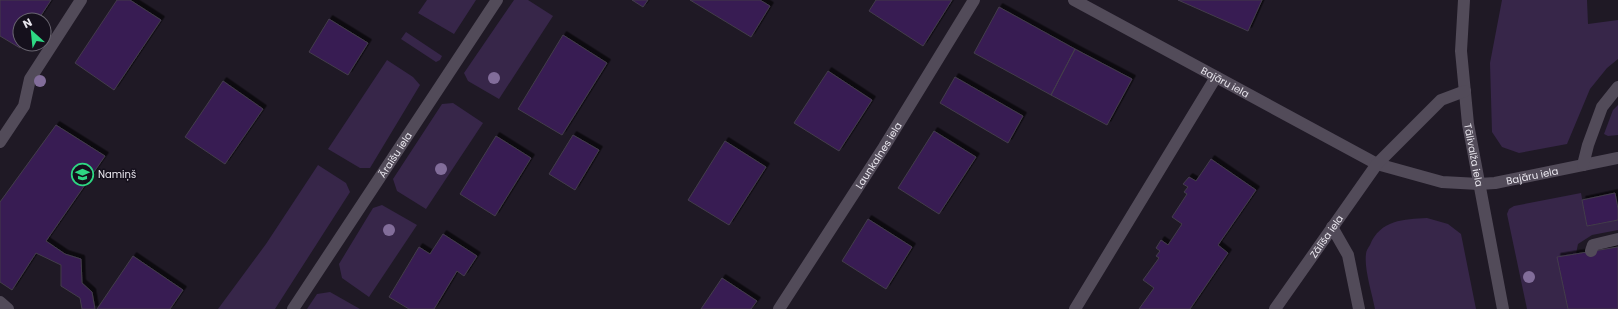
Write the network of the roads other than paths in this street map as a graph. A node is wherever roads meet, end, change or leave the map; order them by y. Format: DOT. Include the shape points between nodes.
graph roads {
  1 [pos="82,0"];
  2 [pos="497,0"];
  3 [pos="974,0"];
  4 [pos="1074,0"];
  5 [pos="1464,0"];
  6 [pos="1216,77"];
  7 [pos="1618,87"];
  8 [pos="1465,91"];
  9 [pos="0,142"];
  10 [pos="1618,158"];
  11 [pos="1377,164"];
  12 [pos="1583,165"];
  13 [pos="1479,184"];
  14 [pos="1332,227"];
  15 [pos="1618,239"];
  16 [pos="1591,251"];
  17 [pos="0,302"];
  18 [pos="8,309"];
  19 [pos="293,309"];
  20 [pos="779,309"];
  21 [pos="1075,309"];
  22 [pos="1275,309"];
  23 [pos="1359,309"];
  24 [pos="1503,309"];
  1 -- 9 [label="street" via="33,73 24,106"];
  2 -- 19 [label="street, Āraišu iela"];
  3 -- 20 [label="street, Launkalnes iela" via="884,147"];
  4 -- 6 [label="street, Bajāru iela"];
  5 -- 8 [label="street, Tālivalža iela" via="1461,51"];
  6 -- 11 [label="street, Bajāru iela"];
  6 -- 21 [label="street"];
  7 -- 12 [label="street" via="1602,107"];
  8 -- 11 [label="street" via="1441,100"];
  8 -- 13 [label="street, Tālivalža iela"];
  10 -- 12 [label="street, Bajāru iela"];
  11 -- 13 [label="street, Bajāru iela" via="1442,182"];
  11 -- 14 [label="street, Zālīša iela"];
  12 -- 13 [label="street, Bajāru iela"];
  13 -- 24 [label="street, Tālivalža iela"];
  14 -- 22 [label="street, Zālīša iela"];
  14 -- 23 [label="street" via="1348,255"];
  15 -- 16 [label="street" via="1594,245"];
  17 -- 18 [label="street"];
}
